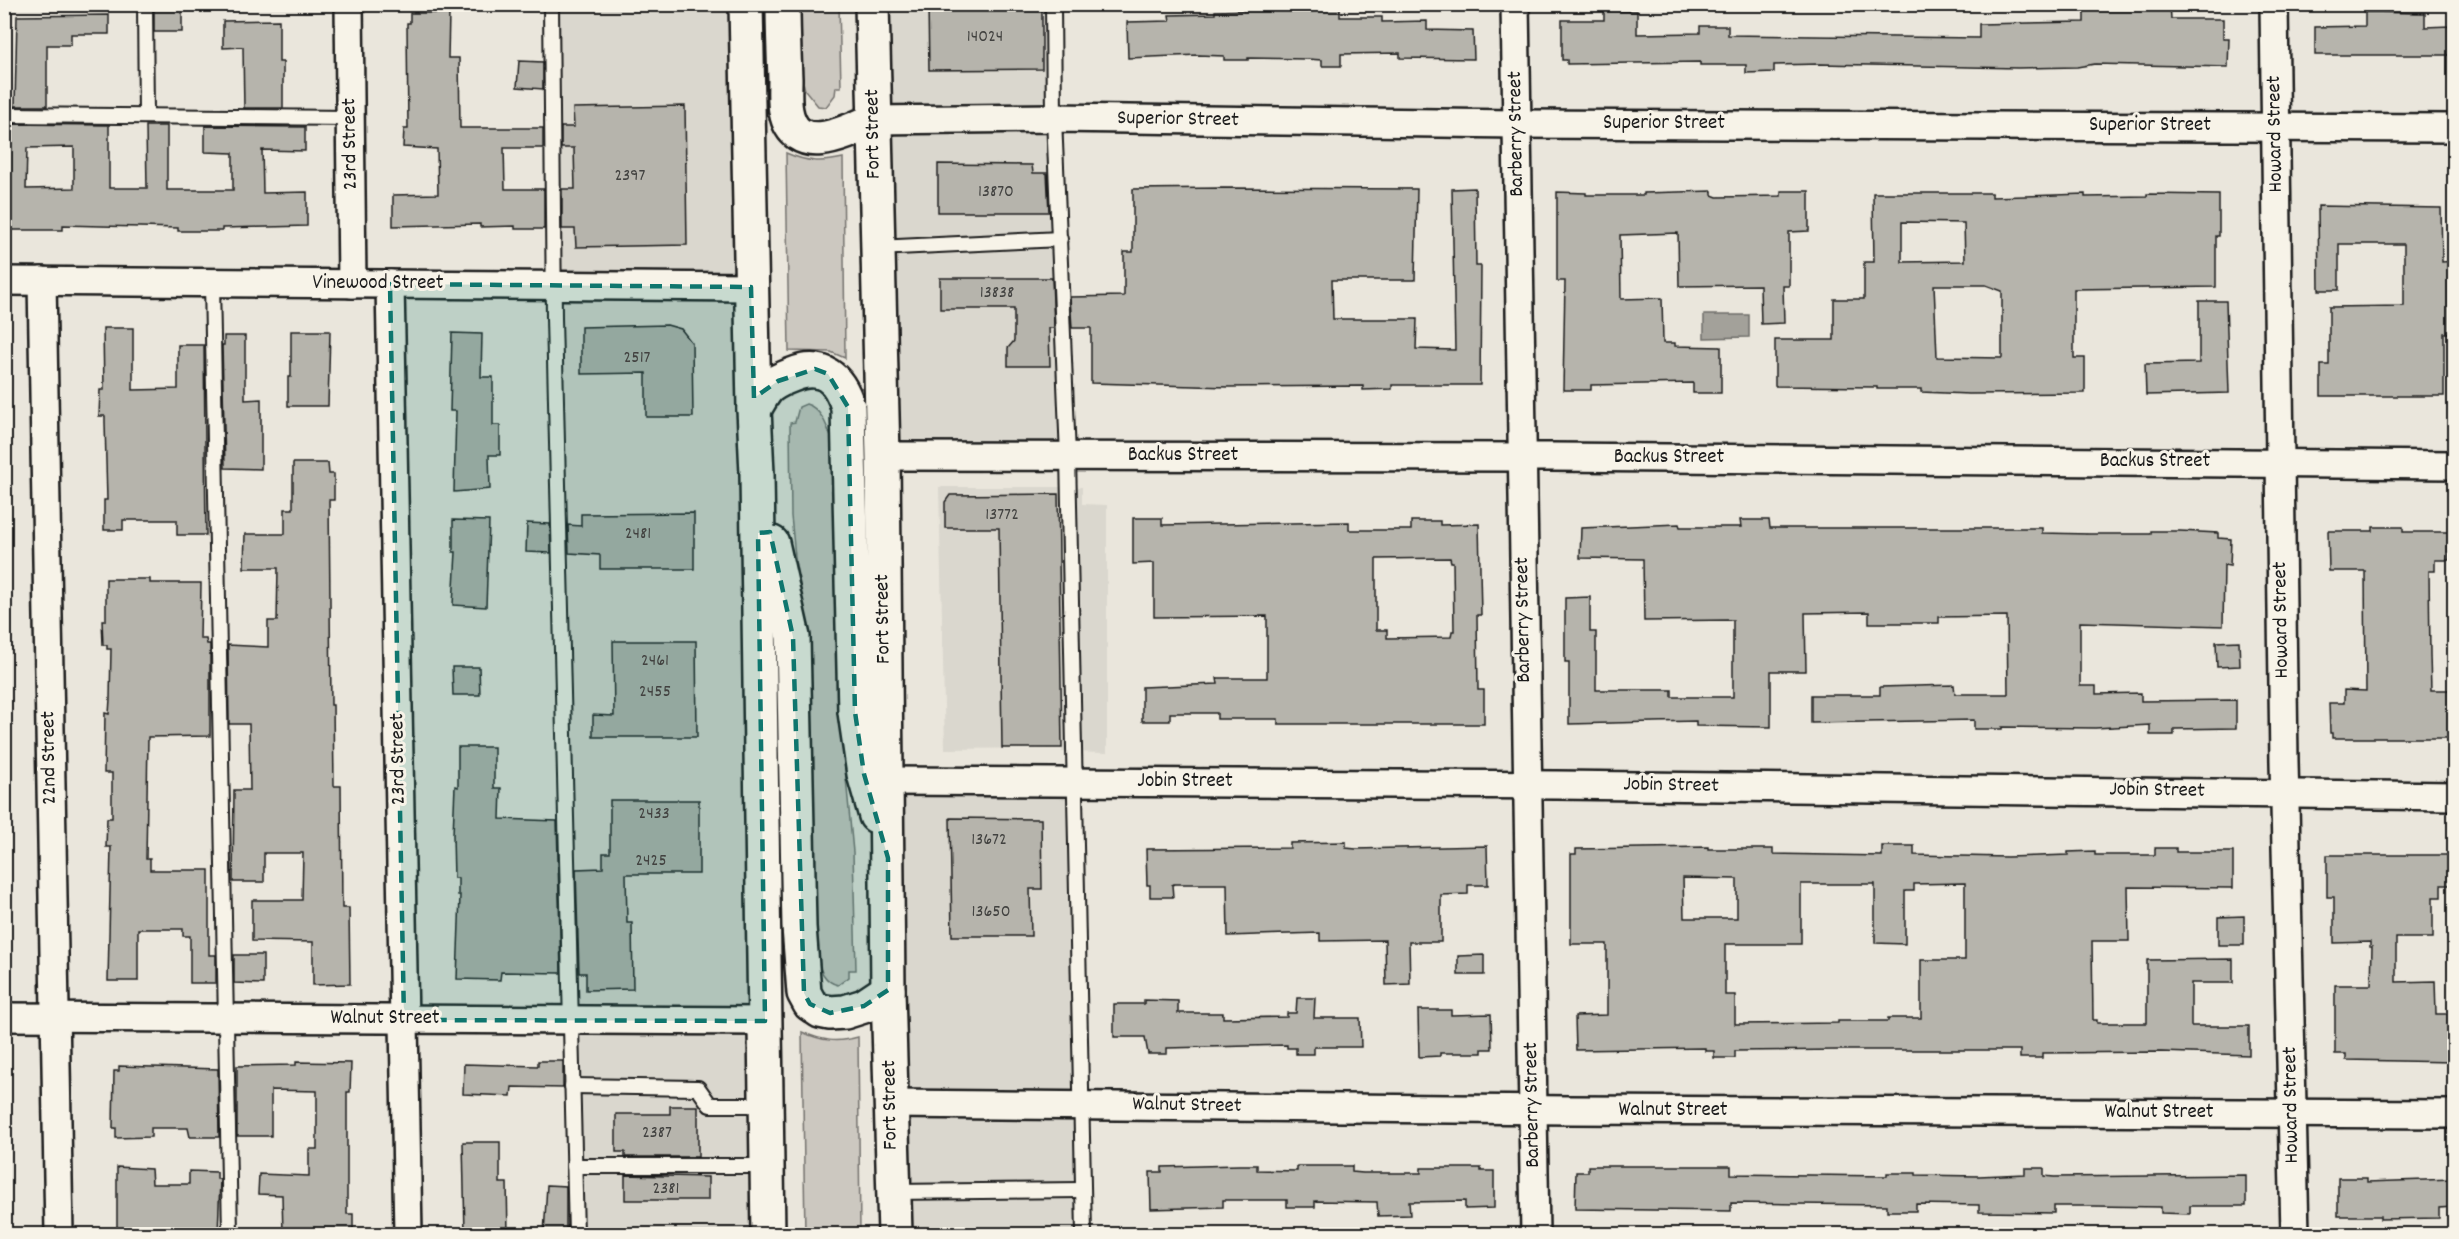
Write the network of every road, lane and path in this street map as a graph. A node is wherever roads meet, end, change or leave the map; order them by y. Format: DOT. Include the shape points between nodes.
graph roads {
  1 [pos="145,4"];
  2 [pos="349,4"];
  3 [pos="551,4"];
  4 [pos="746,4"];
  5 [pos="783,4"];
  6 [pos="872,4"];
  7 [pos="1053,4"];
  8 [pos="1515,4"];
  9 [pos="2274,4"];
  10 [pos="4,115"];
  11 [pos="146,116"];
  12 [pos="350,118"];
  13 [pos="1054,118"];
  14 [pos="873,120"];
  15 [pos="1517,124"];
  16 [pos="2276,126"];
  17 [pos="2454,128"];
  18 [pos="1060,239"];
  19 [pos="877,248"];
  20 [pos="4,281"];
  21 [pos="42,281"];
  22 [pos="212,283"];
  23 [pos="352,284"];
  24 [pos="390,284"];
  25 [pos="554,285"];
  26 [pos="751,287"];
  27 [pos="754,409"];
  28 [pos="883,456"];
  29 [pos="1068,456"];
  30 [pos="1522,456"];
  31 [pos="2280,464"];
  32 [pos="2454,465"];
  33 [pos="757,474"];
  34 [pos="887,781"];
  35 [pos="1076,781"];
  36 [pos="1527,785"];
  37 [pos="2285,794"];
  38 [pos="2454,796"];
  39 [pos="888,858"];
  40 [pos="888,990"];
  41 [pos="4,1017"];
  42 [pos="54,1017"];
  43 [pos="226,1018"];
  44 [pos="404,1020"];
  45 [pos="571,1021"];
  46 [pos="765,1021"];
  47 [pos="572,1086"];
  48 [pos="891,1104"];
  49 [pos="766,1105"];
  50 [pos="1082,1105"];
  51 [pos="1533,1110"];
  52 [pos="2292,1114"];
  53 [pos="2454,1114"];
  54 [pos="574,1166"];
  55 [pos="767,1166"];
  56 [pos="1083,1190"];
  57 [pos="893,1192"];
  58 [pos="59,1234"];
  59 [pos="230,1234"];
  60 [pos="408,1234"];
  61 [pos="576,1234"];
  62 [pos="768,1234"];
  63 [pos="895,1234"];
  64 [pos="1084,1234"];
  65 [pos="1535,1234"];
  66 [pos="2295,1234"];
  1 -- 11 [label="lane"];
  2 -- 12 [label="street, 23rd Street"];
  3 -- 25 [label="lane"];
  4 -- 26 [label="main road"];
  5 -- 14 [label="main road" via="786,111 792,128 815,139 831,138"];
  6 -- 14 [label="main road, Fort Street"];
  7 -- 13 [label="lane"];
  8 -- 15 [label="street, Barberry Street"];
  9 -- 16 [label="street, Howard Street"];
  10 -- 11 [label="lane"];
  11 -- 12 [label="lane"];
  12 -- 23 [label="street, 23rd Street"];
  13 -- 14 [label="street, Superior Street"];
  13 -- 15 [label="street, Superior Street"];
  13 -- 18 [label="lane"];
  14 -- 19 [label="main road, Fort Street"];
  15 -- 16 [label="street, Superior Street"];
  15 -- 30 [label="street, Barberry Street"];
  16 -- 17 [label="street, Superior Street"];
  16 -- 31 [label="street, Howard Street"];
  18 -- 19 [label="lane"];
  18 -- 29 [label="lane"];
  19 -- 28 [label="main road, Fort Street"];
  20 -- 21 [label="street, Vinewood Street"];
  21 -- 22 [label="street, Vinewood Street"];
  21 -- 42 [label="street, 22nd Street"];
  22 -- 23 [label="street, Vinewood Street"];
  22 -- 43 [label="lane"];
  23 -- 24 [label="street, Vinewood Street"];
  24 -- 25 [label="street, Vinewood Street"];
  24 -- 44 [label="street, 23rd Street"];
  25 -- 26 [label="street, Vinewood Street"];
  25 -- 45 [label="lane"];
  26 -- 27 [label="main road"];
  27 -- 33 [label="main road"];
  27 -- 39 [label="main road" via="768,388 778,381 815,369 828,374 845,395 855,712 864,774"];
  28 -- 29 [label="street, Backus Street"];
  28 -- 34 [label="main road, Fort Street"];
  29 -- 30 [label="street, Backus Street"];
  29 -- 35 [label="lane"];
  30 -- 31 [label="street, Backus Street"];
  30 -- 36 [label="street, Barberry Street"];
  31 -- 32 [label="street, Backus Street"];
  31 -- 37 [label="street, Howard Street"];
  33 -- 40 [label="main road" via="792,637 804,993 810,1004 830,1013 864,1006"];
  33 -- 46 [label="main road"];
  34 -- 35 [label="street, Jobin Street"];
  34 -- 39 [label="main road, Fort Street"];
  35 -- 36 [label="street, Jobin Street"];
  35 -- 50 [label="lane"];
  36 -- 37 [label="street, Jobin Street"];
  36 -- 51 [label="street, Barberry Street"];
  37 -- 38 [label="street, Jobin Street"];
  37 -- 52 [label="street, Howard Street"];
  39 -- 40 [label="main road, Fort Street"];
  40 -- 48 [label="main road, Fort Street"];
  41 -- 42 [label="street, Walnut Street"];
  42 -- 43 [label="street, Walnut Street"];
  42 -- 58 [label="street, 22nd Street"];
  43 -- 44 [label="street, Walnut Street"];
  43 -- 59 [label="lane"];
  44 -- 45 [label="street, Walnut Street"];
  44 -- 60 [label="street, 23rd Street"];
  45 -- 46 [label="street, Walnut Street"];
  45 -- 47 [label="lane"];
  46 -- 49 [label="main road"];
  47 -- 49 [label="lane" via="698,1088 710,1105"];
  47 -- 54 [label="lane"];
  48 -- 50 [label="street, Walnut Street"];
  48 -- 57 [label="main road, Fort Street"];
  49 -- 55 [label="main road"];
  50 -- 51 [label="street, Walnut Street"];
  50 -- 56 [label="lane"];
  51 -- 52 [label="street, Walnut Street"];
  51 -- 65 [label="street, Barberry Street"];
  52 -- 53 [label="street, Walnut Street"];
  52 -- 66 [label="street, Howard Street"];
  54 -- 55 [label="lane"];
  54 -- 61 [label="lane"];
  55 -- 62 [label="main road"];
  56 -- 57 [label="lane"];
  56 -- 64 [label="lane"];
  57 -- 63 [label="main road, Fort Street"];
}
